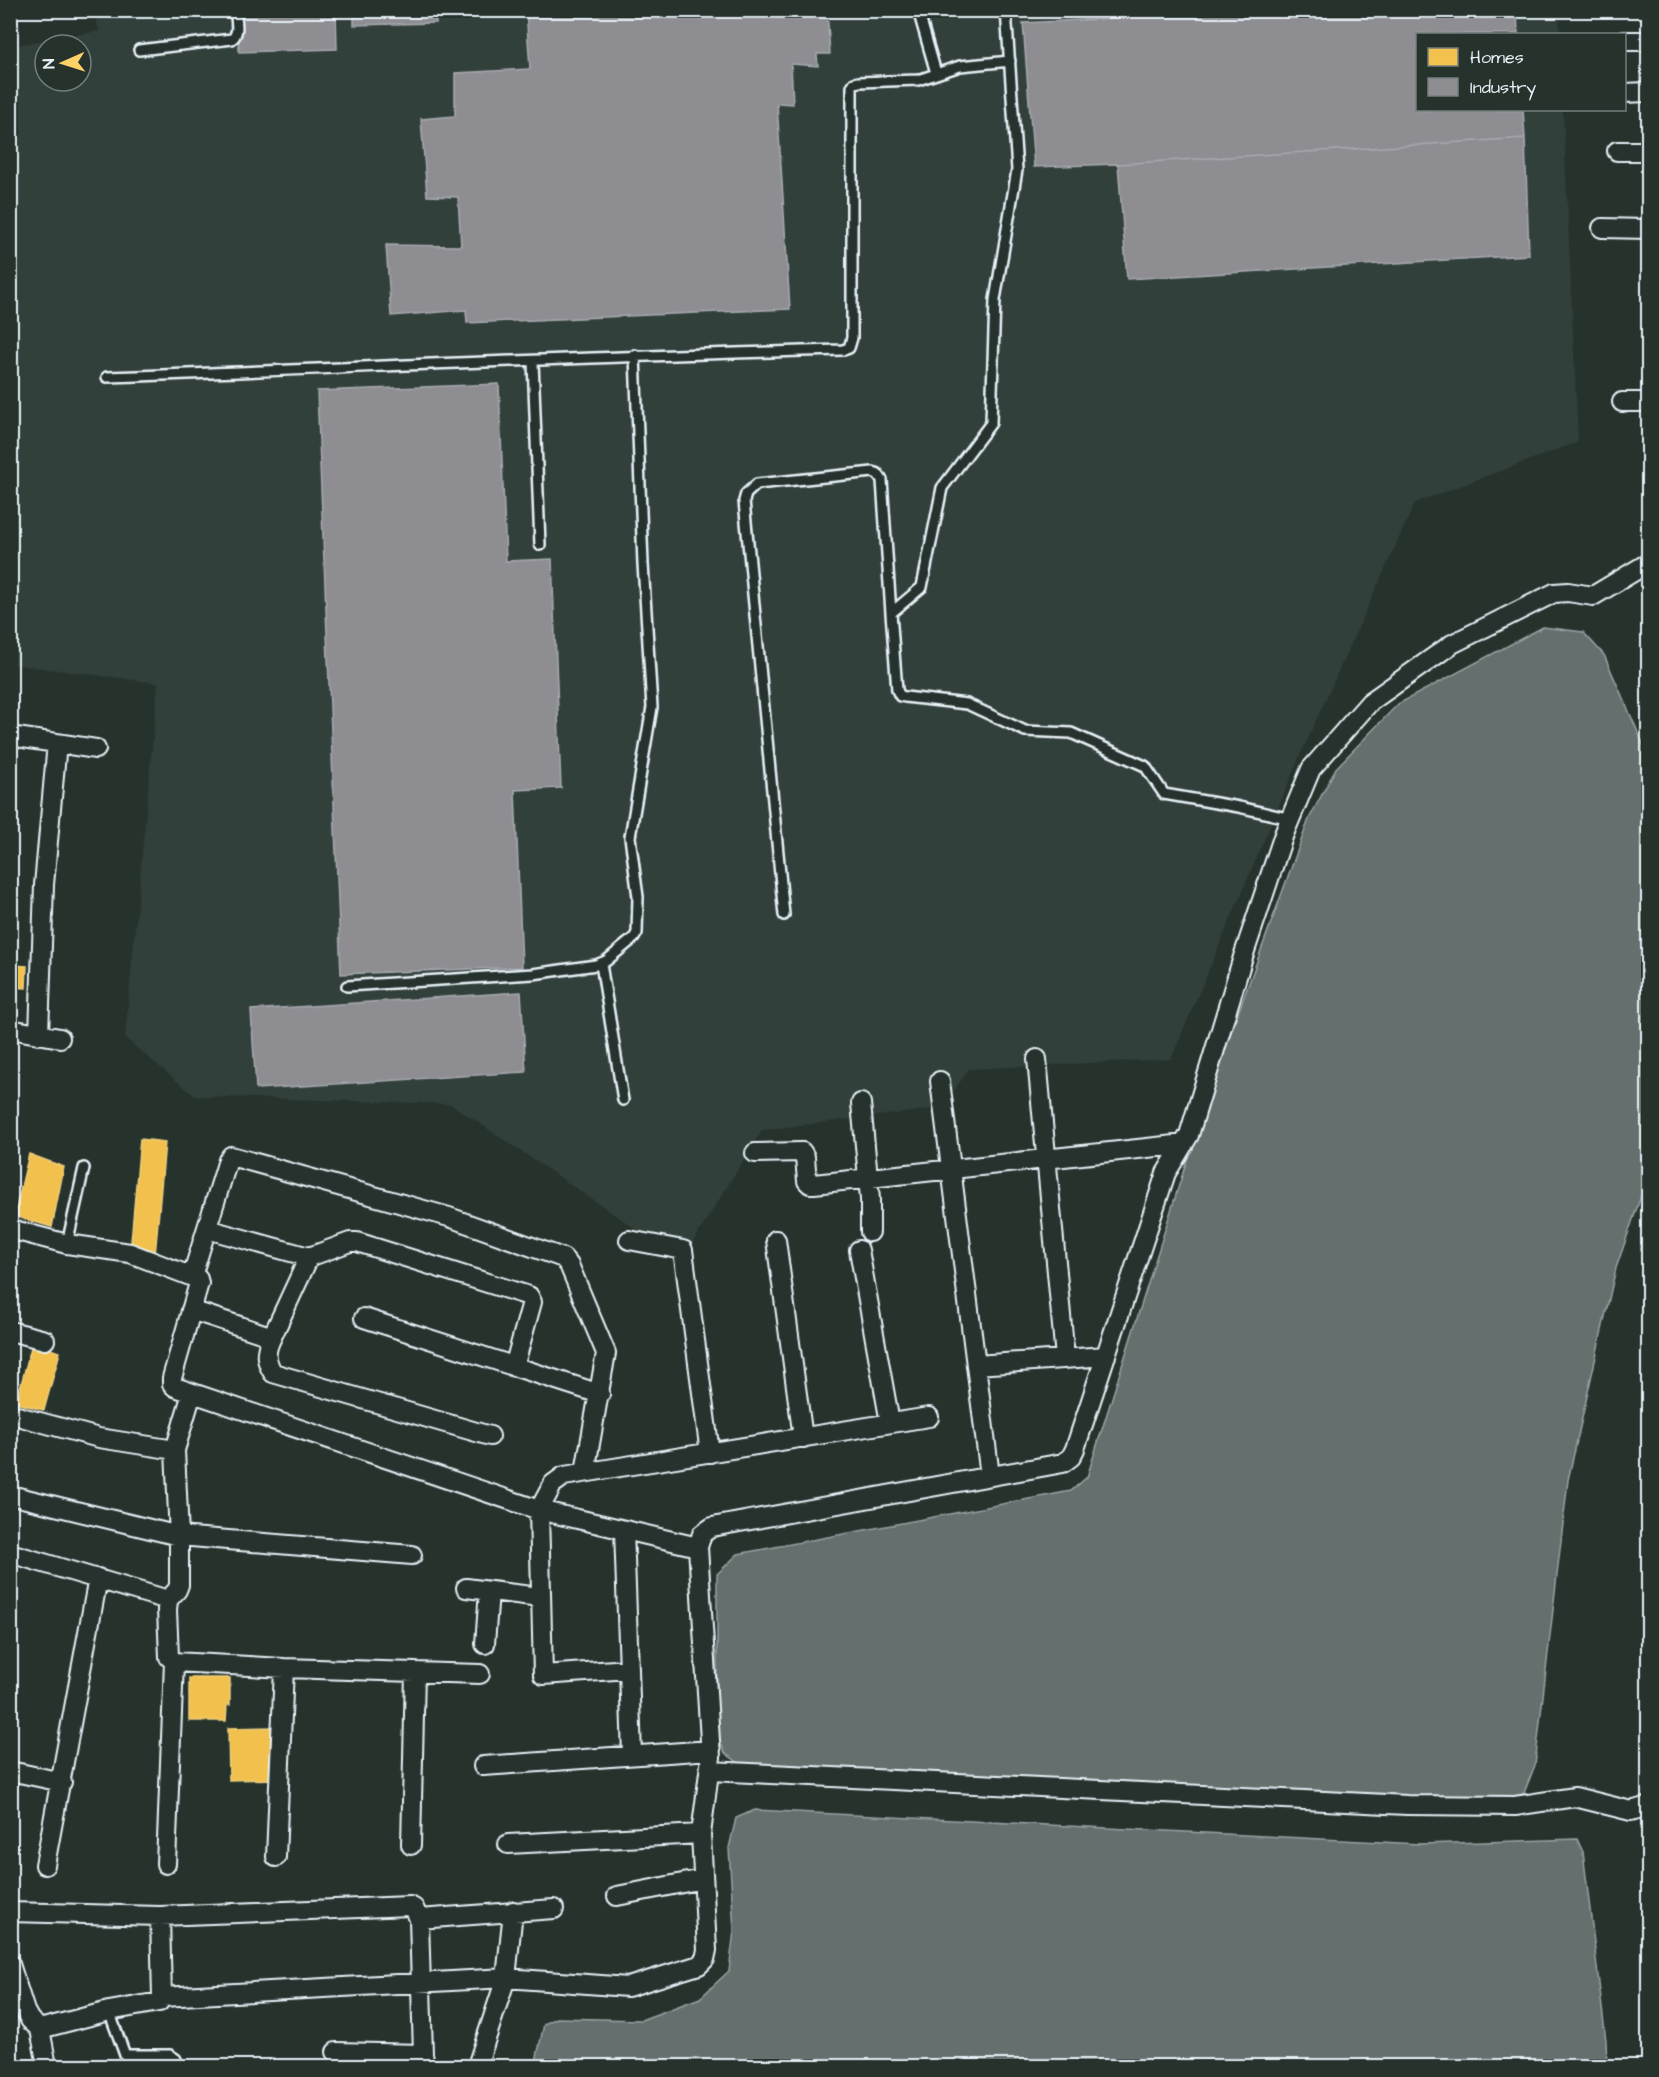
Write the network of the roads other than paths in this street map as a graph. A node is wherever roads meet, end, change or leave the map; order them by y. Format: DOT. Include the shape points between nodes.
graph roads {
  1 [pos="235,10"];
  2 [pos="918,10"];
  3 [pos="1006,11"];
  4 [pos="1626,41"];
  5 [pos="1648,41"];
  6 [pos="140,50"];
  7 [pos="1010,61"];
  8 [pos="936,73"];
  9 [pos="1648,92"];
  10 [pos="1626,93"];
  11 [pos="1617,151"];
  12 [pos="1648,151"];
  13 [pos="1602,228"];
  14 [pos="1648,229"];
  15 [pos="635,355"];
  16 [pos="533,361"];
  17 [pos="107,377"];
  18 [pos="1623,402"];
  19 [pos="1648,402"];
  20 [pos="540,545"];
  21 [pos="1648,563"];
  22 [pos="891,613"];
  23 [pos="10,736"];
  24 [pos="57,743"];
  25 [pos="96,749"];
  26 [pos="1291,819"];
  27 [pos="784,915"];
  28 [pos="601,964"];
  29 [pos="346,986"];
  30 [pos="10,1029"];
  31 [pos="39,1035"];
  32 [pos="60,1038"];
  33 [pos="1037,1059"];
  34 [pos="940,1081"];
  35 [pos="623,1100"];
  36 [pos="861,1103"];
  37 [pos="1184,1144"];
  38 [pos="755,1153"];
  39 [pos="1046,1159"];
  40 [pos="84,1168"];
  41 [pos="951,1169"];
  42 [pos="868,1178"];
  43 [pos="10,1229"];
  44 [pos="207,1229"];
  45 [pos="870,1232"];
  46 [pos="629,1240"];
  47 [pos="776,1240"];
  48 [pos="67,1244"];
  49 [pos="859,1250"];
  50 [pos="309,1257"];
  51 [pos="192,1276"];
  52 [pos="192,1310"];
  53 [pos="364,1318"];
  54 [pos="10,1331"];
  55 [pos="271,1339"];
  56 [pos="45,1340"];
  57 [pos="1106,1356"];
  58 [pos="1065,1358"];
  59 [pos="976,1365"];
  60 [pos="514,1367"];
  61 [pos="192,1393"];
  62 [pos="600,1394"];
  63 [pos="10,1414"];
  64 [pos="928,1417"];
  65 [pos="890,1423"];
  66 [pos="490,1436"];
  67 [pos="803,1438"];
  68 [pos="175,1450"];
  69 [pos="710,1452"];
  70 [pos="585,1472"];
  71 [pos="990,1476"];
  72 [pos="10,1495"];
  73 [pos="539,1510"];
  74 [pos="624,1530"];
  75 [pos="179,1536"];
  76 [pos="698,1547"];
  77 [pos="10,1553"];
  78 [pos="412,1555"];
  79 [pos="98,1578"];
  80 [pos="466,1588"];
  81 [pos="489,1591"];
  82 [pos="540,1597"];
  83 [pos="168,1600"];
  84 [pos="485,1644"];
  85 [pos="174,1662"];
  86 [pos="284,1668"];
  87 [pos="629,1669"];
  88 [pos="415,1672"];
  89 [pos="480,1674"];
  90 [pos="711,1750"];
  91 [pos="632,1755"];
  92 [pos="483,1766"];
  93 [pos="10,1771"];
  94 [pos="710,1771"];
  95 [pos="62,1782"];
  96 [pos="1648,1806"];
  97 [pos="701,1834"];
  98 [pos="508,1844"];
  99 [pos="411,1845"];
  100 [pos="276,1857"];
  101 [pos="166,1864"];
  102 [pos="45,1865"];
  103 [pos="703,1879"];
  104 [pos="617,1896"];
  105 [pos="554,1909"];
  106 [pos="513,1911"];
  107 [pos="10,1912"];
  108 [pos="160,1916"];
  109 [pos="419,1919"];
  110 [pos="10,1964"];
  111 [pos="506,1978"];
  112 [pos="420,1982"];
  113 [pos="162,1997"];
  114 [pos="109,2011"];
  115 [pos="40,2029"];
  116 [pos="336,2052"];
  117 [pos="424,2060"];
  118 [pos="47,2067"];
  119 [pos="177,2067"];
  120 [pos="477,2067"];
  1 -- 6 [label="lane" via="237,31 232,39"];
  2 -- 8 [label="lane"];
  3 -- 7 [label="lane"];
  4 -- 5 [label="street"];
  7 -- 8 [label="lane" via="960,66"];
  7 -- 22 [label="lane" via="1017,179 995,300 991,423 942,488 922,587"];
  8 -- 15 [label="lane" via="918,80 859,82 852,87 849,348"];
  9 -- 10 [label="street"];
  11 -- 12 [label="street"];
  13 -- 14 [label="street"];
  15 -- 16 [label="lane"];
  15 -- 28 [label="lane" via="652,707 630,837 638,897 637,933"];
  16 -- 17 [label="lane"];
  16 -- 20 [label="lane"];
  18 -- 19 [label="street"];
  21 -- 26 [label="street" via="1593,596 1554,593 1452,644 1366,705 1311,770"];
  22 -- 26 [label="lane" via="900,696 967,704 1025,731 1071,733 1145,766 1164,794"];
  22 -- 27 [label="lane" via="882,480 878,474 757,484 750,489 744,501"];
  23 -- 24 [label="street"];
  24 -- 25 [label="street"];
  24 -- 31 [label="street" via="44,885"];
  26 -- 37 [label="street"];
  28 -- 29 [label="lane" via="533,974"];
  28 -- 35 [label="lane"];
  30 -- 31 [label="street"];
  31 -- 32 [label="street"];
  33 -- 39 [label="street"];
  34 -- 41 [label="street"];
  36 -- 42 [label="street"];
  37 -- 39 [label="street"];
  37 -- 57 [label="street" via="1166,1173"];
  38 -- 42 [label="street" via="802,1152 810,1184"];
  39 -- 41 [label="street"];
  39 -- 58 [label="street"];
  40 -- 48 [label="lane"];
  41 -- 42 [label="street"];
  41 -- 59 [label="street"];
  42 -- 45 [label="street"];
  43 -- 48 [label="street"];
  44 -- 50 [label="street"];
  44 -- 51 [label="street"];
  44 -- 62 [label="street" via="228,1160 236,1156 449,1217 563,1257 604,1347 606,1360"];
  46 -- 69 [label="street" via="683,1250"];
  47 -- 67 [label="street"];
  48 -- 51 [label="street" via="130,1253"];
  49 -- 65 [label="street"];
  50 -- 55 [label="street"];
  50 -- 60 [label="street" via="357,1242 529,1296 532,1302"];
  51 -- 52 [label="street" via="199,1283"];
  52 -- 55 [label="street" via="267,1333"];
  52 -- 61 [label="street" via="172,1384"];
  53 -- 60 [label="street"];
  54 -- 56 [label="street"];
  55 -- 66 [label="street" via="266,1362 273,1373"];
  57 -- 58 [label="street"];
  57 -- 71 [label="street" via="1071,1458 1063,1463"];
  58 -- 59 [label="street"];
  59 -- 71 [label="street"];
  60 -- 62 [label="street"];
  61 -- 68 [label="street"];
  61 -- 73 [label="street"];
  62 -- 70 [label="street"];
  63 -- 68 [label="street" via="99,1438"];
  64 -- 65 [label="street"];
  65 -- 67 [label="street"];
  67 -- 69 [label="street"];
  68 -- 75 [label="street"];
  69 -- 70 [label="street"];
  70 -- 73 [label="street" via="558,1479"];
  71 -- 76 [label="street" via="712,1527 702,1534"];
  72 -- 75 [label="street"];
  73 -- 74 [label="street"];
  73 -- 82 [label="street"];
  74 -- 76 [label="street"];
  74 -- 87 [label="street"];
  75 -- 78 [label="street"];
  75 -- 83 [label="street" via="179,1585"];
  76 -- 90 [label="street"];
  77 -- 79 [label="street"];
  79 -- 83 [label="street"];
  79 -- 95 [label="street"];
  80 -- 81 [label="street"];
  81 -- 82 [label="street"];
  81 -- 84 [label="street"];
  82 -- 87 [label="street" via="543,1675"];
  83 -- 85 [label="street" via="169,1657"];
  85 -- 86 [label="street"];
  85 -- 101 [label="street"];
  86 -- 88 [label="street"];
  86 -- 100 [label="street"];
  87 -- 91 [label="street"];
  88 -- 89 [label="street"];
  88 -- 99 [label="street"];
  90 -- 91 [label="street"];
  90 -- 94 [label="street"];
  91 -- 92 [label="street"];
  93 -- 95 [label="street"];
  94 -- 96 [label="street" via="1407,1805 1515,1806 1575,1797 1631,1811"];
  94 -- 97 [label="street"];
  95 -- 102 [label="street"];
  97 -- 98 [label="street"];
  97 -- 103 [label="street"];
  103 -- 104 [label="street"];
  103 -- 111 [label="street" via="707,1950 699,1965 628,1987"];
  105 -- 106 [label="street"];
  106 -- 109 [label="street"];
  106 -- 111 [label="street"];
  107 -- 108 [label="street"];
  108 -- 109 [label="street" via="410,1906"];
  108 -- 113 [label="street"];
  109 -- 112 [label="street"];
  110 -- 115 [label="street" via="25,2011"];
  111 -- 112 [label="street"];
  111 -- 120 [label="street"];
  112 -- 113 [label="street"];
  112 -- 117 [label="street"];
  113 -- 114 [label="street" via="156,2003"];
  114 -- 115 [label="street"];
  114 -- 119 [label="lane" via="125,2055 170,2055 176,2059"];
  115 -- 118 [label="street"];
  116 -- 117 [label="street"];
}
